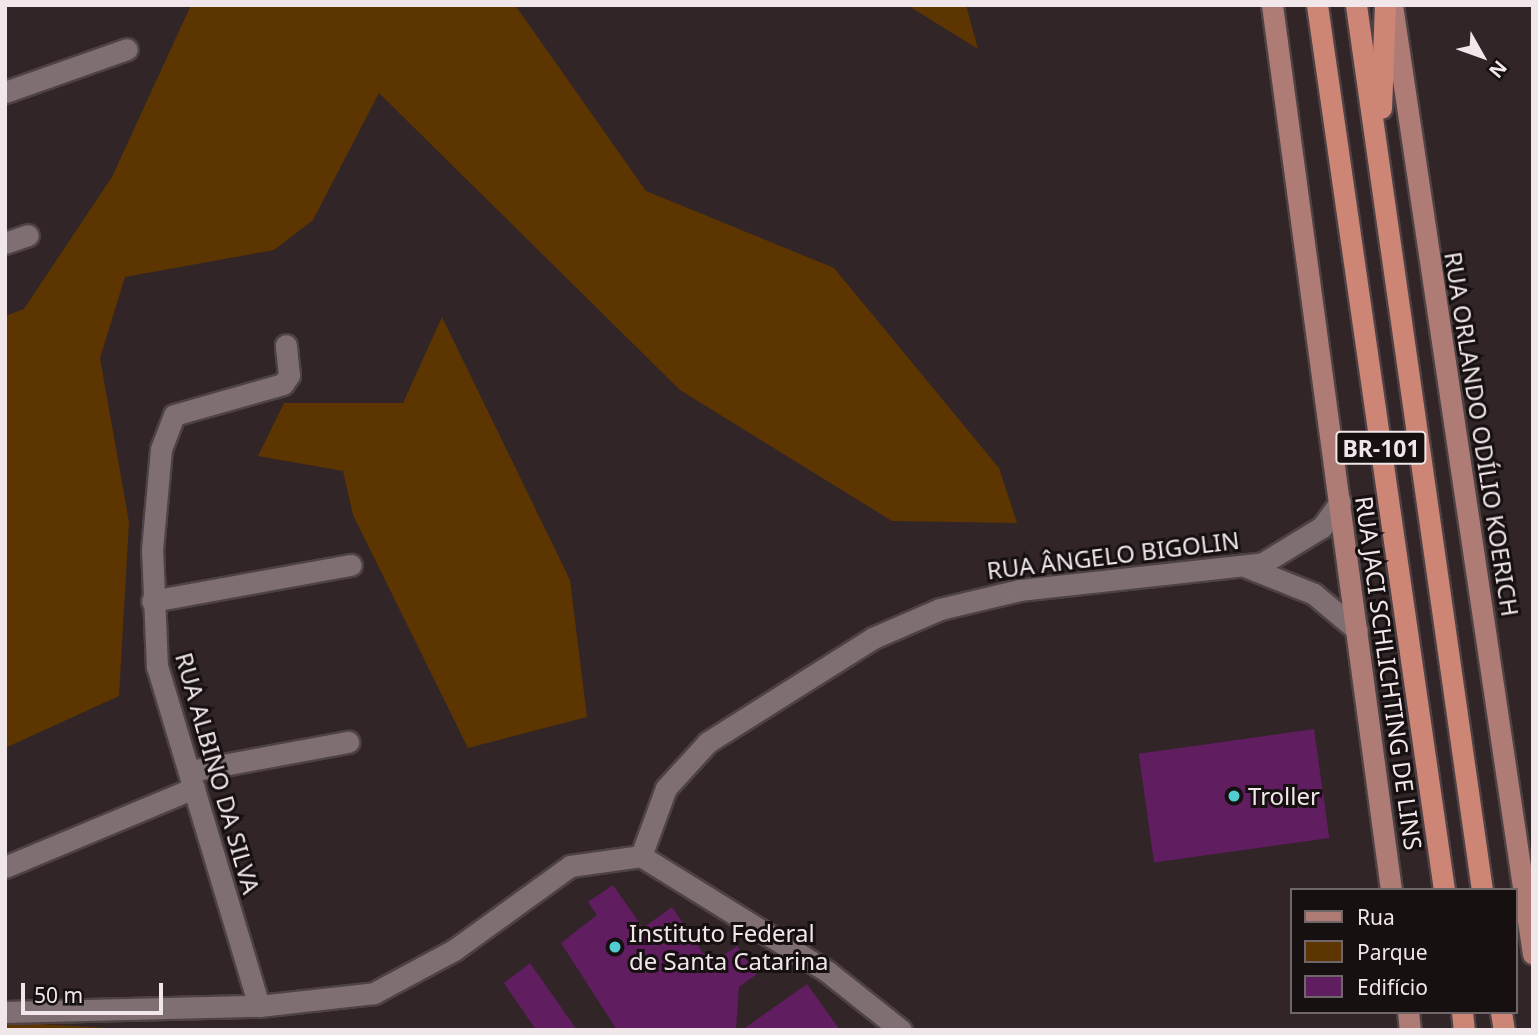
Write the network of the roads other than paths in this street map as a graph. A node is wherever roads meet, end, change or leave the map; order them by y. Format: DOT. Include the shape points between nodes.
graph roads {
  1 [pos="1272,5"];
  2 [pos="1317,5"];
  3 [pos="1356,5"];
  4 [pos="1385,5"];
  5 [pos="1392,5"];
  6 [pos="127,49"];
  7 [pos="5,92"];
  8 [pos="1379,163"];
  9 [pos="28,235"];
  10 [pos="5,243"];
  11 [pos="286,345"];
  12 [pos="1339,502"];
  13 [pos="351,565"];
  14 [pos="1242,566"];
  15 [pos="152,601"];
  16 [pos="1357,630"];
  17 [pos="348,742"];
  18 [pos="193,780"];
  19 [pos="641,856"];
  20 [pos="5,867"];
  21 [pos="1391,888"];
  22 [pos="1444,888"];
  23 [pos="1482,888"];
  24 [pos="1533,954"];
  25 [pos="259,1006"];
  26 [pos="5,1012"];
  27 [pos="901,1030"];
  1 -- 12 [label="main road, RUA JACI SCHLICHTING DE LINS"];
  2 -- 22 [label="highway, BR-101"];
  3 -- 8 [label="highway, BR-101"];
  4 -- 8 [label="highway"];
  5 -- 24 [label="main road, RUA ORLANDO ODÍLIO KOERICH"];
  6 -- 7 [label="street"];
  8 -- 23 [label="highway, BR-101"];
  9 -- 10 [label="street"];
  11 -- 15 [label="street, RUA ALBINO DA SILVA" via="289,375 283,384 206,402 174,415 166,429"];
  12 -- 14 [label="street, RUA ÂNGELO BIGOLIN" via="1322,527 1299,543 1263,564"];
  12 -- 16 [label="main road, RUA JACI SCHLICHTING DE LINS"];
  13 -- 15 [label="street"];
  14 -- 16 [label="street" via="1314,594"];
  14 -- 19 [label="street, RUA ÂNGELO BIGOLIN" via="1020,590 903,624 708,742 666,788"];
  15 -- 18 [label="street, RUA ALBINO DA SILVA" via="157,667"];
  16 -- 21 [label="main road, RUA JACI SCHLICHTING DE LINS"];
  17 -- 18 [label="street"];
  18 -- 20 [label="street"];
  18 -- 25 [label="street, RUA ALBINO DA SILVA"];
  19 -- 25 [label="street" via="570,866 454,950 388,989"];
  19 -- 27 [label="street" via="828,972"];
  25 -- 26 [label="street"];
}
